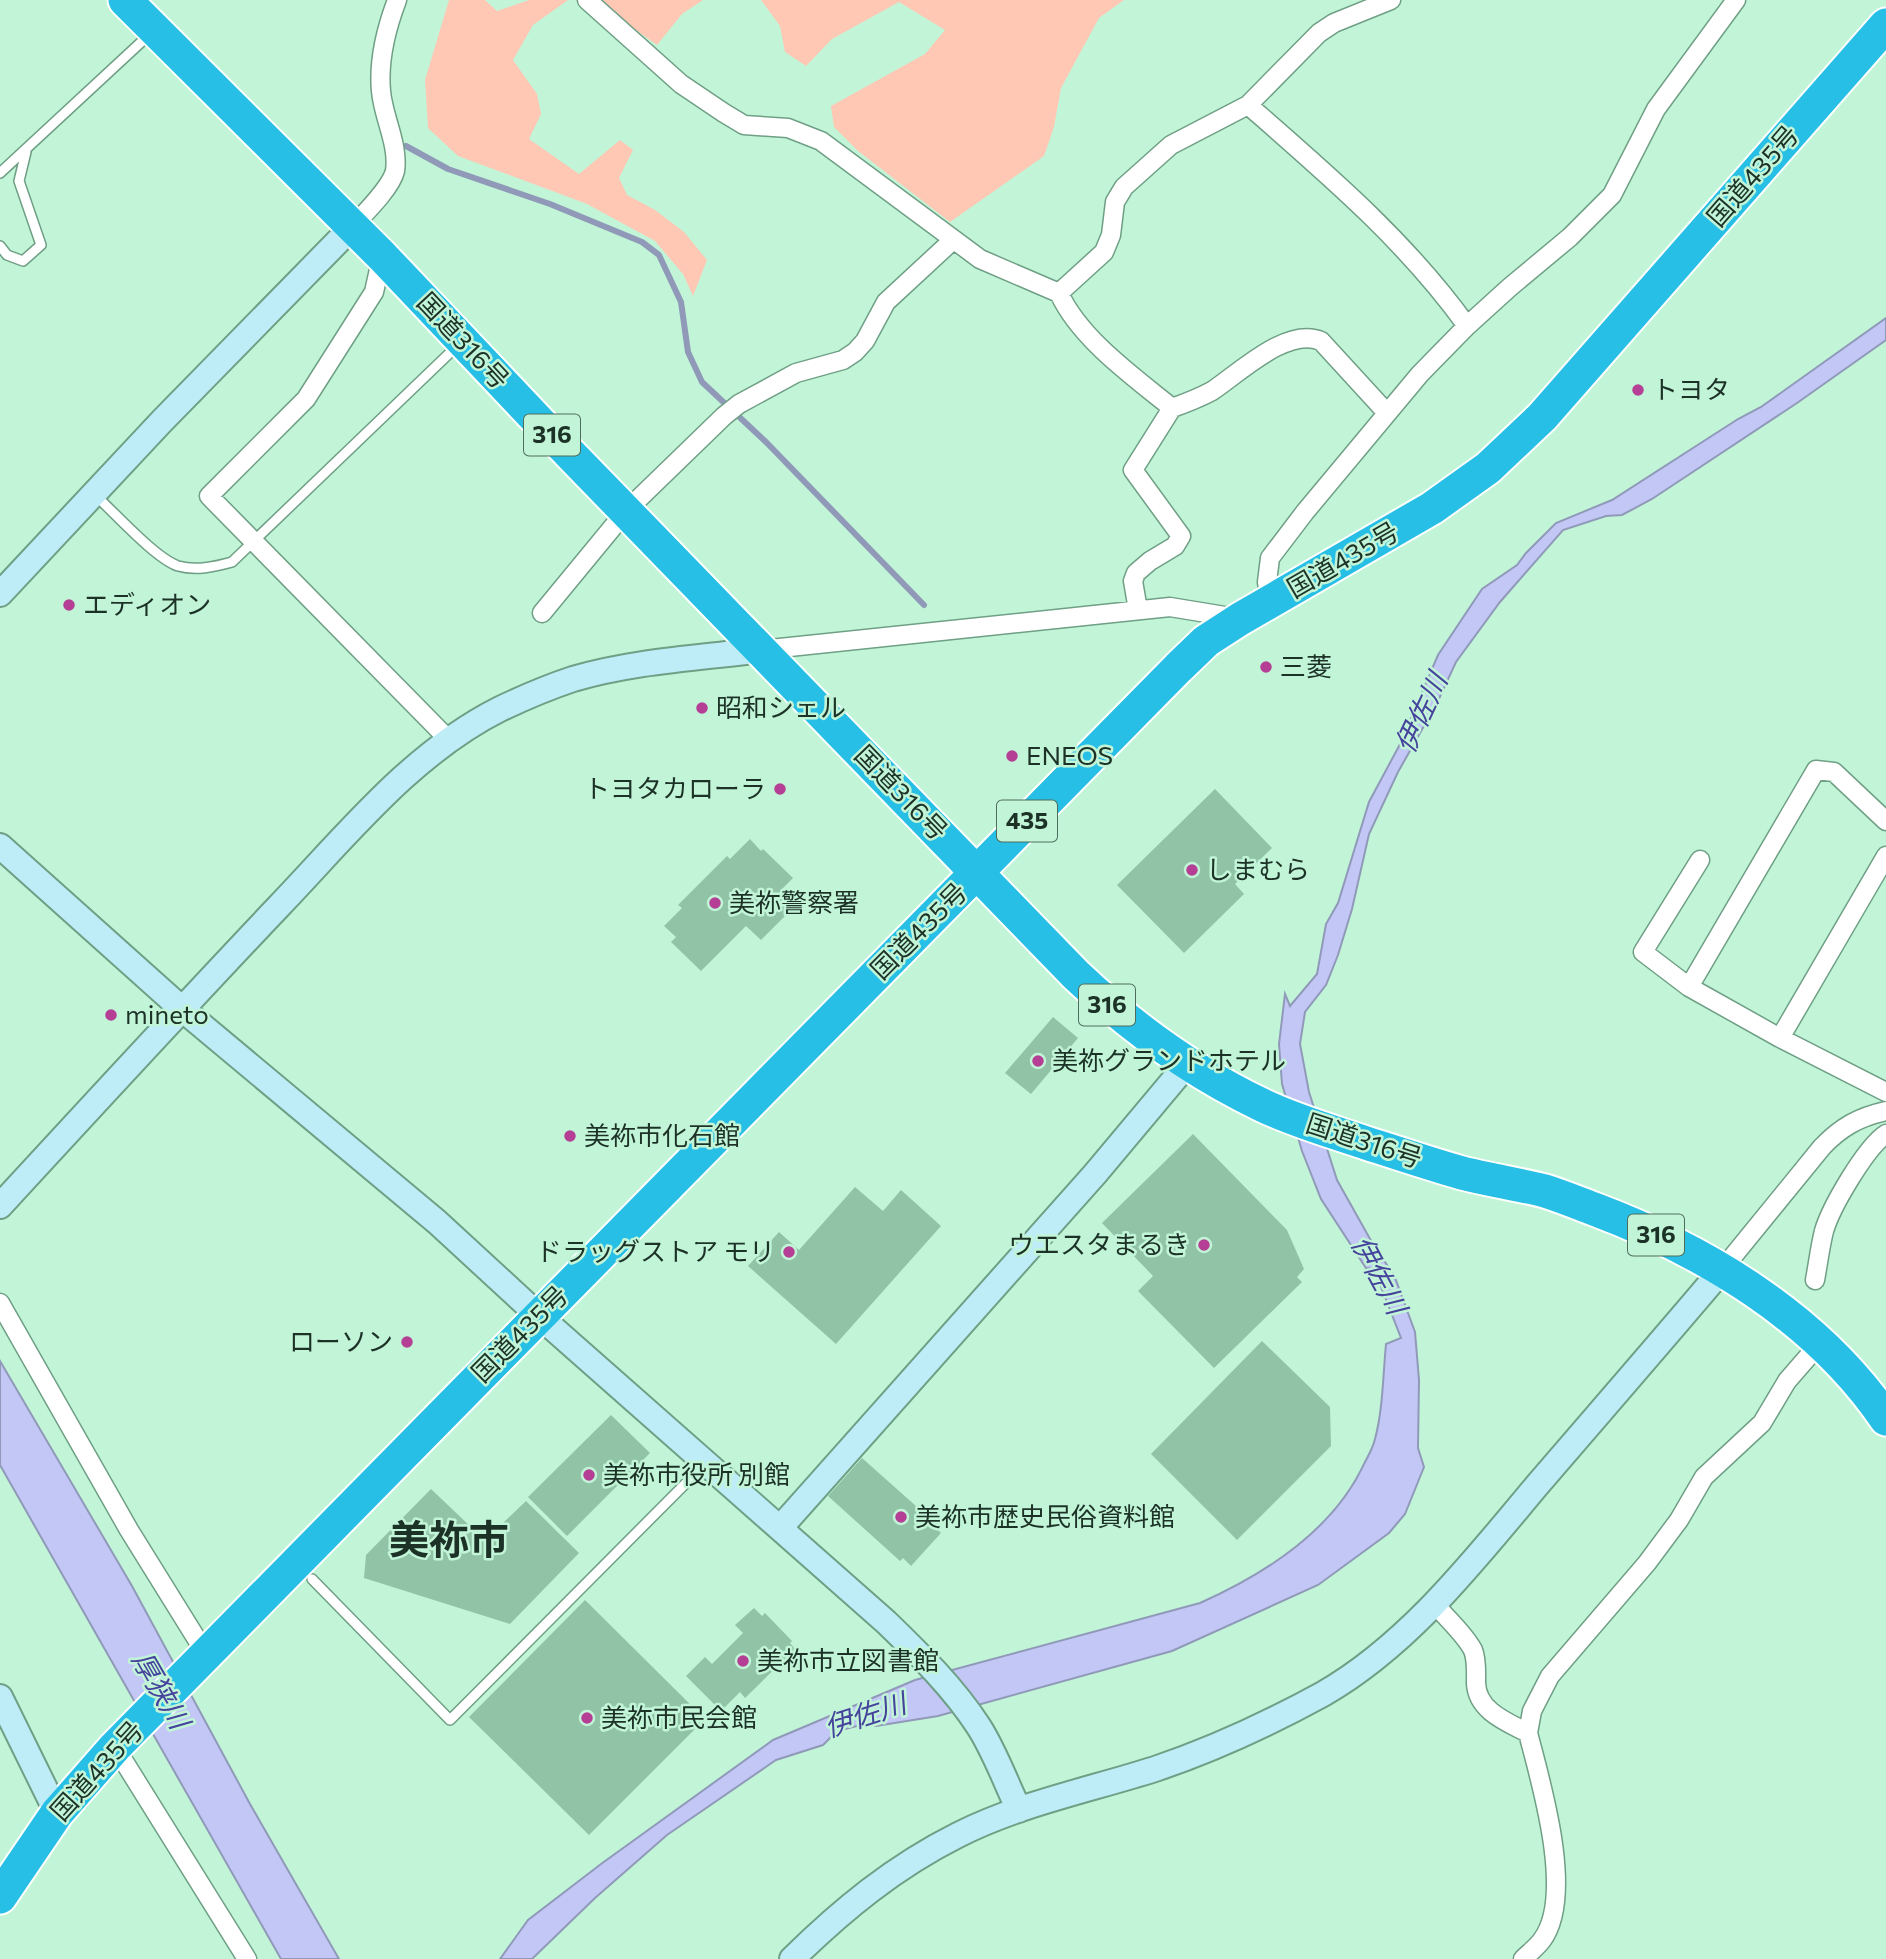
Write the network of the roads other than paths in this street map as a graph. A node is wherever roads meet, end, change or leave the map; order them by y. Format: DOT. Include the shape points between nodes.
graph roads {
  1 [pos="125,0"];
  2 [pos="397,0"];
  3 [pos="587,0"];
  4 [pos="1391,0"];
  5 [pos="1736,0"];
  6 [pos="1886,25"];
  7 [pos="155,30"];
  8 [pos="1248,105"];
  9 [pos="27,147"];
  10 [pos="0,173"];
  11 [pos="352,227"];
  12 [pos="953,240"];
  13 [pos="0,246"];
  14 [pos="382,256"];
  15 [pos="1059,293"];
  16 [pos="1468,326"];
  17 [pos="463,340"];
  18 [pos="1172,408"];
  19 [pos="1387,413"];
  20 [pos="94,494"];
  21 [pos="625,511"];
  22 [pos="254,543"];
  23 [pos="0,594"];
  24 [pos="1270,601"];
  25 [pos="1139,610"];
  26 [pos="542,613"];
  27 [pos="1240,619"];
  28 [pos="761,650"];
  29 [pos="450,741"];
  30 [pos="1886,821"];
  31 [pos="0,846"];
  32 [pos="1886,856"];
  33 [pos="1700,860"];
  34 [pos="978,872"];
  35 [pos="1689,987"];
  36 [pos="182,1009"];
  37 [pos="1780,1038"];
  38 [pos="1188,1063"];
  39 [pos="1886,1091"];
  40 [pos="1886,1111"];
  41 [pos="1886,1134"];
  42 [pos="0,1206"];
  43 [pos="1721,1271"];
  44 [pos="1815,1280"];
  45 [pos="0,1303"];
  46 [pos="538,1315"];
  47 [pos="1820,1343"];
  48 [pos="1886,1419"];
  49 [pos="705,1463"];
  50 [pos="779,1528"];
  51 [pos="312,1579"];
  52 [pos="1434,1603"];
  53 [pos="202,1658"];
  54 [pos="0,1697"];
  55 [pos="1528,1733"];
  56 [pos="120,1742"];
  57 [pos="1019,1810"];
  58 [pos="57,1813"];
  59 [pos="1,1894"];
  60 [pos="247,1959"];
  61 [pos="792,1959"];
  62 [pos="1522,1959"];
  1 -- 7 [label="highway, 国道316号 / 316"];
  2 -- 11 [label="street" via="381,56 381,92 395,155 394,173"];
  3 -- 12 [label="street" via="681,84 724,113 744,125 788,128 821,141"];
  4 -- 8 [label="street" via="1319,33"];
  5 -- 16 [label="street" via="1656,109 1612,195"];
  6 -- 24 [label="highway, 国道435号 / 435" via="1542,417 1489,468 1432,509"];
  7 -- 9 [label="lane"];
  7 -- 11 [label="highway, 国道316号 / 316"];
  8 -- 15 [label="street" via="1171,145 1124,187 1115,202 1104,252"];
  8 -- 16 [label="street" via="1359,202"];
  9 -- 10 [label="lane"];
  9 -- 13 [label="lane" via="19,181 41,245 23,261 7,255"];
  11 -- 14 [label="highway, 国道316号 / 316"];
  11 -- 20 [label="street"];
  12 -- 15 [label="street" via="980,260"];
  12 -- 21 [label="street" via="886,302 855,352 843,360 796,373 739,404"];
  14 -- 17 [label="highway, 国道316号 / 316"];
  14 -- 22 [label="street" via="374,292 306,399 209,496"];
  15 -- 18 [label="street" via="1112,360"];
  16 -- 19 [label="street"];
  17 -- 21 [label="highway, 国道316号 / 316"];
  17 -- 22 [label="lane"];
  18 -- 19 [label="street" via="1215,389 1252,359 1312,337 1321,341"];
  18 -- 25 [label="street" via="1133,470 1181,536 1175,546 1136,573 1133,581"];
  19 -- 24 [label="street" via="1270,558"];
  20 -- 22 [label="lane" via="178,566 207,569 232,562"];
  20 -- 23 [label="street"];
  21 -- 26 [label="street"];
  21 -- 28 [label="highway, 国道316号 / 316"];
  22 -- 29 [label="street"];
  24 -- 27 [label="highway, 国道435号 / 435"];
  25 -- 27 [label="street" via="1170,607"];
  25 -- 28 [label="street"];
  27 -- 34 [label="highway, 国道435号 / 435" via="1206,641"];
  28 -- 29 [label="street" via="573,679 500,710"];
  28 -- 34 [label="highway, 国道316号 / 316"];
  29 -- 36 [label="street" via="405,776"];
  30 -- 35 [label="street" via="1834,772 1816,770"];
  31 -- 36 [label="street"];
  32 -- 37 [label="street"];
  33 -- 35 [label="street" via="1643,952"];
  34 -- 38 [label="highway, 国道316号 / 316" via="1111,1008"];
  34 -- 46 [label="highway, 国道435号 / 435"];
  35 -- 37 [label="street"];
  36 -- 42 [label="street"];
  36 -- 46 [label="street" via="438,1222"];
  37 -- 39 [label="street"];
  38 -- 43 [label="highway, 国道316号 / 316" via="1263,1105 1317,1127 1463,1173 1546,1192 1676,1243"];
  38 -- 50 [label="street"];
  40 -- 43 [label="street" via="1862,1117 1838,1131"];
  41 -- 44 [label="street" via="1876,1141 1842,1194 1825,1229"];
  43 -- 47 [label="highway, 国道316号 / 316" via="1766,1299"];
  43 -- 52 [label="street"];
  45 -- 53 [label="street"];
  46 -- 49 [label="street"];
  46 -- 53 [label="highway, 国道435号 / 435"];
  47 -- 48 [label="highway, 国道316号 / 316" via="1858,1381"];
  47 -- 55 [label="street" via="1787,1381 1762,1423 1704,1477 1647,1563 1550,1676 1532,1711"];
  49 -- 50 [label="street"];
  49 -- 51 [label="lane" via="450,1720"];
  50 -- 57 [label="street" via="930,1664 980,1729"];
  52 -- 55 [label="street" via="1474,1653 1479,1699 1493,1714"];
  52 -- 57 [label="street" via="1386,1649 1326,1692 1279,1717 1158,1768"];
  53 -- 56 [label="highway, 国道435号 / 435"];
  54 -- 58 [label="street"];
  55 -- 62 [label="street" via="1557,1872 1555,1908 1543,1938"];
  56 -- 58 [label="highway, 国道435号 / 435"];
  56 -- 60 [label="street"];
  57 -- 61 [label="street" via="959,1834 909,1862 861,1895"];
  58 -- 59 [label="highway, 国道435号 / 435"];
}
